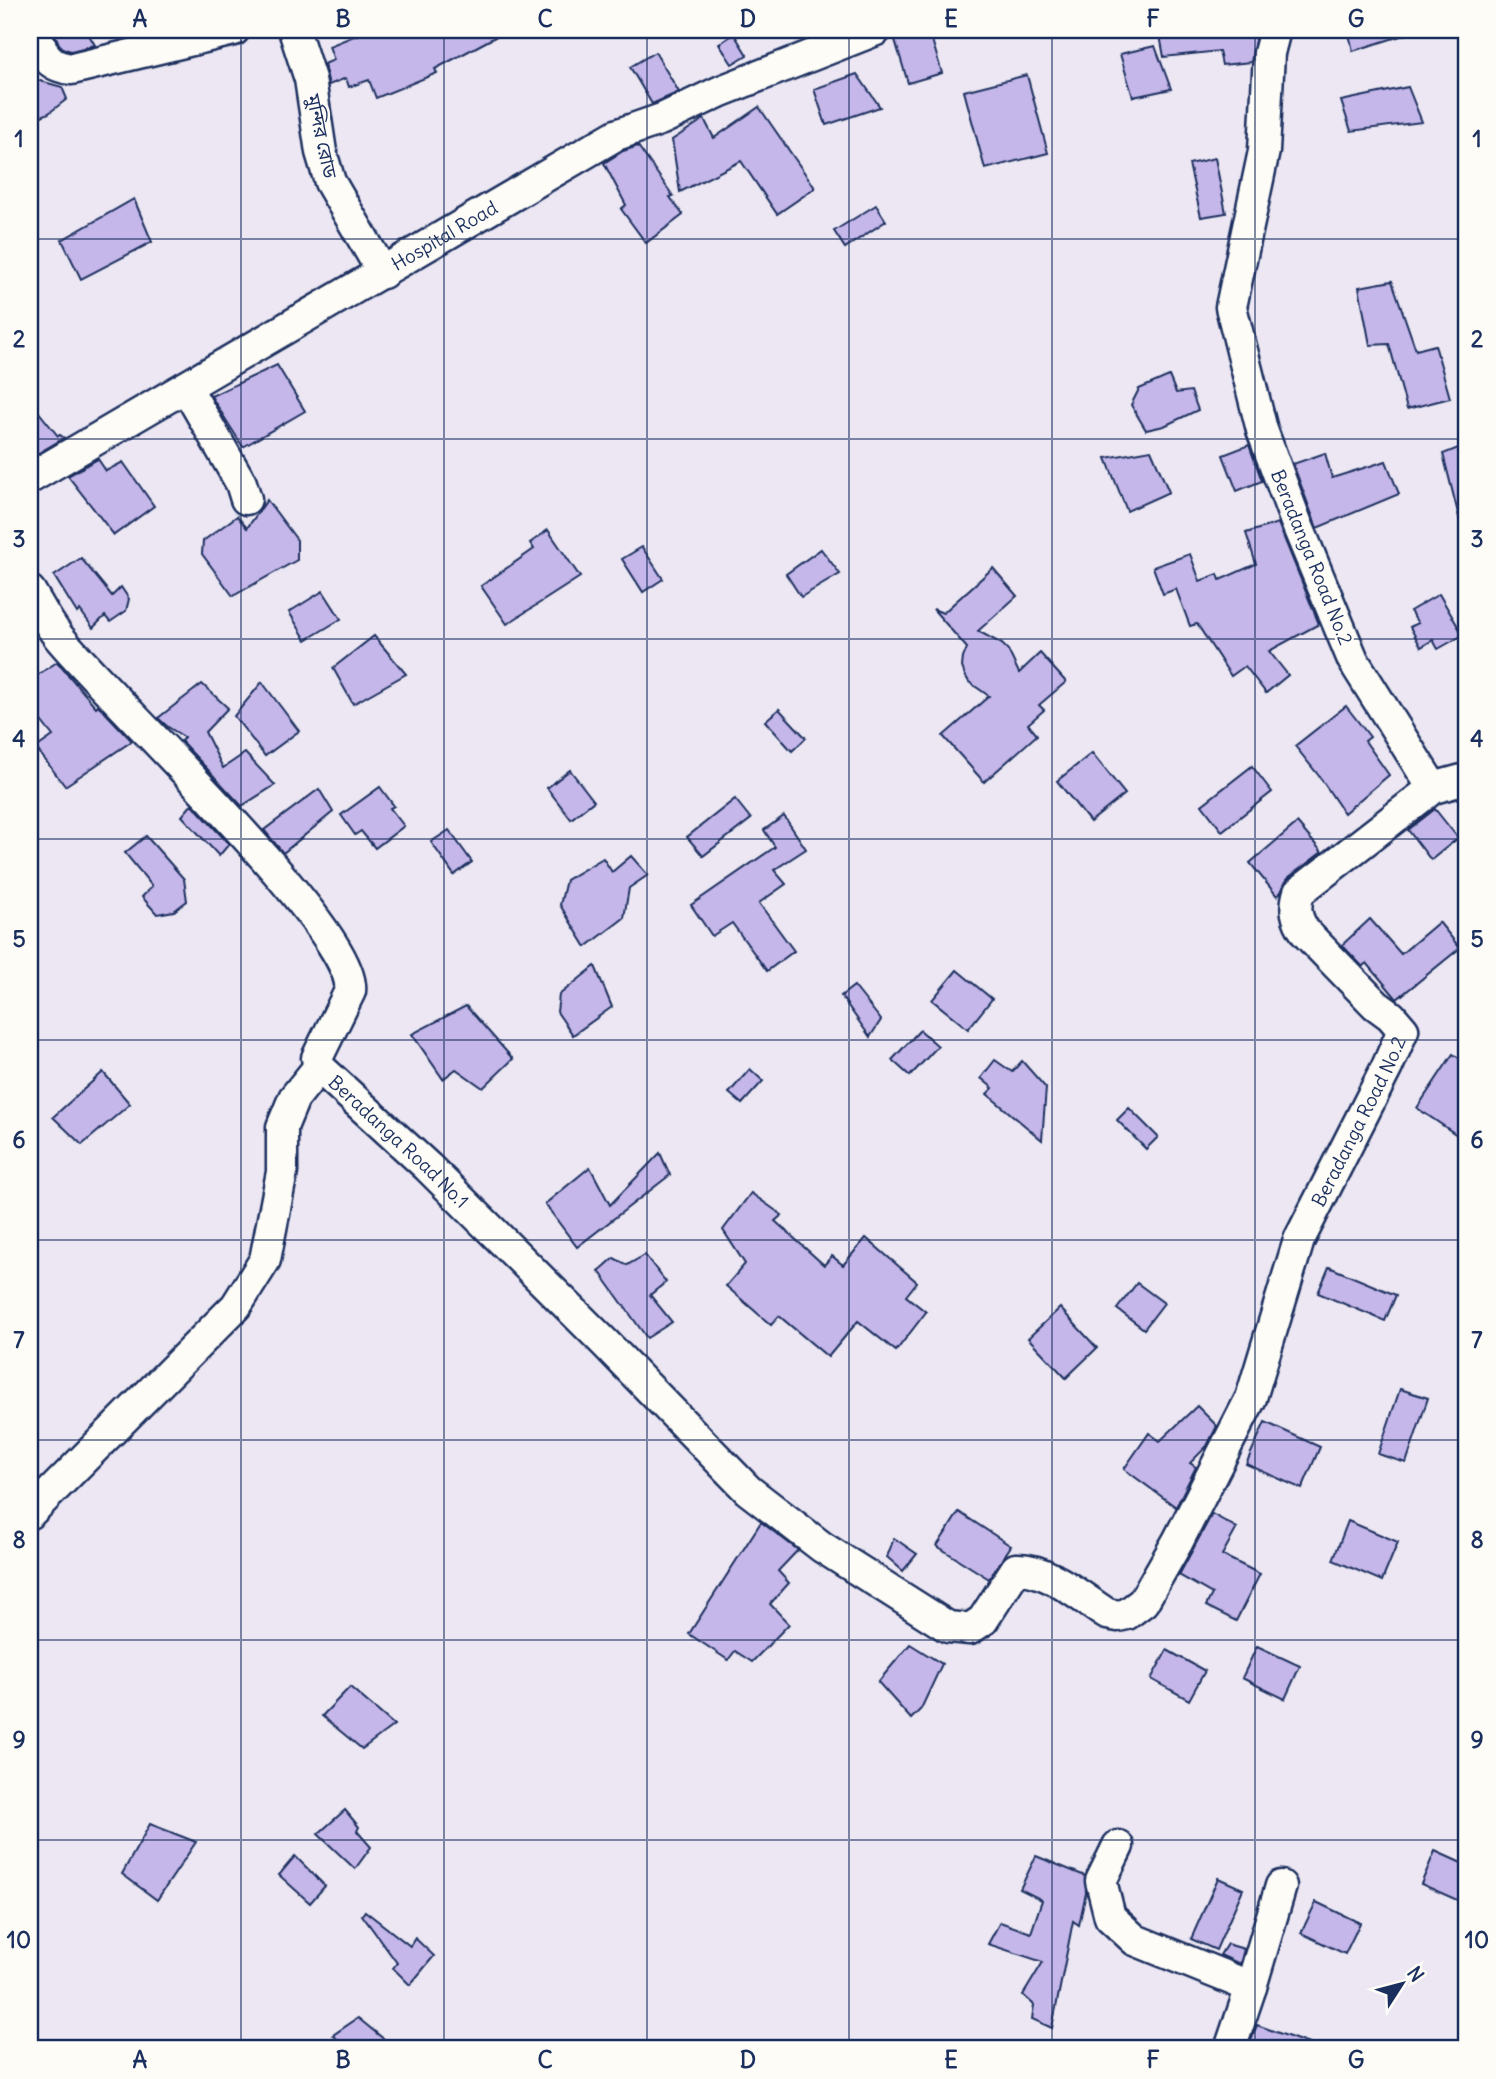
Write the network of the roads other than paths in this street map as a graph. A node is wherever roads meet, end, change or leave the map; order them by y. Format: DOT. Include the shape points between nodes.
graph roads {
  1 [pos="35,30"];
  2 [pos="234,30"];
  3 [pos="294,30"];
  4 [pos="876,30"];
  5 [pos="1275,30"];
  6 [pos="833,37"];
  7 [pos="383,273"];
  8 [pos="186,387"];
  9 [pos="30,478"];
  10 [pos="246,499"];
  11 [pos="30,591"];
  12 [pos="1466,779"];
  13 [pos="1433,788"];
  14 [pos="319,1068"];
  15 [pos="30,1513"];
  16 [pos="822,1547"];
  17 [pos="1118,1846"];
  18 [pos="1281,1886"];
  19 [pos="1251,1987"];
  20 [pos="1230,2049"];
  1 -- 2 [label="street" via="48,62 72,69"];
  3 -- 7 [label="street, মুন্দির রোড" via="310,79 330,181"];
  4 -- 6 [label="street, Hospital Road"];
  5 -- 13 [label="street, Beradanga Road No.2" via="1269,53 1264,151 1231,307 1262,430 1353,660"];
  6 -- 7 [label="street, Hospital Road" via="616,135"];
  7 -- 8 [label="street, Hospital Road"];
  8 -- 9 [label="street, Hospital Road"];
  8 -- 10 [label="street" via="242,483"];
  11 -- 14 [label="street, Beradanga Road No.1" via="58,636 294,891 338,955 351,982 350,991 317,1058"];
  12 -- 13 [label="street"];
  13 -- 16 [label="street, Beradanga Road No.2" via="1299,892 1295,904 1298,922 1306,933 1403,1030 1299,1240 1251,1398 1143,1602 1127,1614 1107,1614 1049,1577 1016,1569 983,1620 970,1629 948,1627"];
  14 -- 15 [label="street" via="294,1098 282,1127 282,1172 265,1260 236,1306"];
  14 -- 16 [label="street, Beradanga Road No.1" via="438,1177 748,1490"];
  17 -- 19 [label="street" via="1101,1881 1110,1917 1135,1940"];
  18 -- 19 [label="street"];
  19 -- 20 [label="street"];
}
